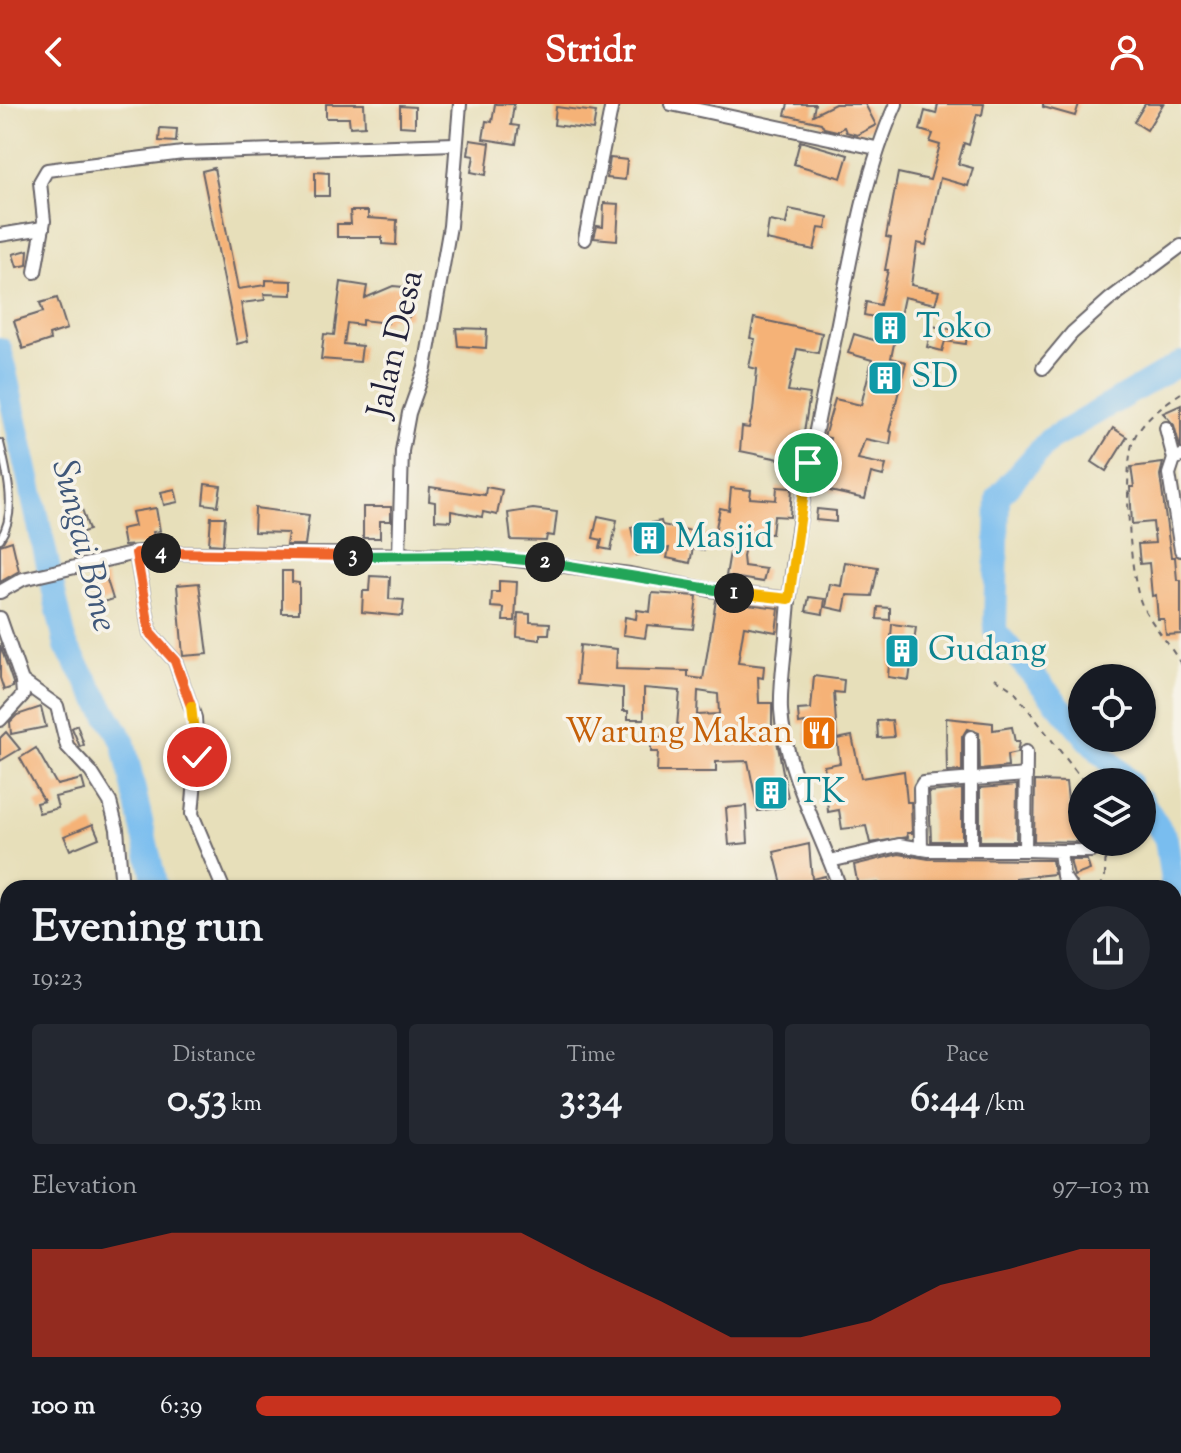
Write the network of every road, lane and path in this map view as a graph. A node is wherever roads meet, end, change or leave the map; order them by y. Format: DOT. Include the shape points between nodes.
graph roads {
  1 [pos="460,104"];
  2 [pos="612,104"];
  3 [pos="671,104"];
  4 [pos="896,104"];
  5 [pos="455,144"];
  6 [pos="876,148"];
  7 [pos="43,228"];
  8 [pos="0,235"];
  9 [pos="585,239"];
  10 [pos="1181,246"];
  11 [pos="35,272"];
  12 [pos="1043,368"];
  13 [pos="1181,393"];
  14 [pos="1166,428"];
  15 [pos="0,443"];
  16 [pos="1178,458"];
  17 [pos="1179,513"];
  18 [pos="0,539"];
  19 [pos="1181,550"];
  20 [pos="136,553"];
  21 [pos="399,556"];
  22 [pos="0,592"];
  23 [pos="789,599"];
  24 [pos="0,618"];
  25 [pos="1181,664"];
  26 [pos="995,678"];
  27 [pos="22,681"];
  28 [pos="0,720"];
  29 [pos="971,737"];
  30 [pos="1026,752"];
  31 [pos="1073,768"];
  32 [pos="1026,775"];
  33 [pos="973,778"];
  34 [pos="971,848"];
  35 [pos="921,849"];
  36 [pos="1025,850"];
  37 [pos="1060,851"];
  38 [pos="1068,851"];
  39 [pos="1106,856"];
  40 [pos="830,861"];
  41 [pos="121,880"];
  42 [pos="220,880"];
  43 [pos="837,880"];
  44 [pos="1066,880"];
  45 [pos="1103,880"];
  1 -- 5 [label="street, Jalan Desa"];
  2 -- 9 [label="street"];
  3 -- 6 [label="street"];
  4 -- 6 [label="street"];
  5 -- 7 [label="street" via="183,153 59,166 41,176"];
  5 -- 21 [label="street, Jalan Desa" via="450,226 438,297 402,451"];
  6 -- 23 [label="street" via="808,463"];
  7 -- 8 [label="street"];
  7 -- 11 [label="street"];
  10 -- 12 [label="street" via="1110,299"];
  13 -- 25 [label="path" via="1158,408 1133,440 1127,478 1142,606"];
  14 -- 16 [label="street"];
  15 -- 18 [label="lane" via="9,502"];
  16 -- 17 [label="street" via="1169,474"];
  17 -- 19 [label="street"];
  20 -- 21 [label="street"];
  20 -- 22 [label="street" via="23,579"];
  20 -- 42 [label="street" via="150,633 175,661 195,718 192,814"];
  21 -- 23 [label="street" via="518,558"];
  23 -- 40 [label="street" via="781,710 810,815"];
  24 -- 27 [label="street"];
  26 -- 31 [label="path" via="1014,691"];
  27 -- 28 [label="street" via="23,695"];
  27 -- 41 [label="street" via="57,706 67,746 110,802"];
  29 -- 33 [label="street"];
  30 -- 32 [label="street"];
  32 -- 33 [label="street"];
  32 -- 36 [label="street"];
  33 -- 34 [label="street"];
  33 -- 35 [label="street" via="921,784"];
  34 -- 35 [label="street"];
  34 -- 36 [label="street"];
  35 -- 40 [label="street" via="891,846"];
  36 -- 37 [label="street"];
  37 -- 38 [label="street"];
  37 -- 44 [label="street"];
  39 -- 45 [label="path"];
  40 -- 43 [label="street"];
}
